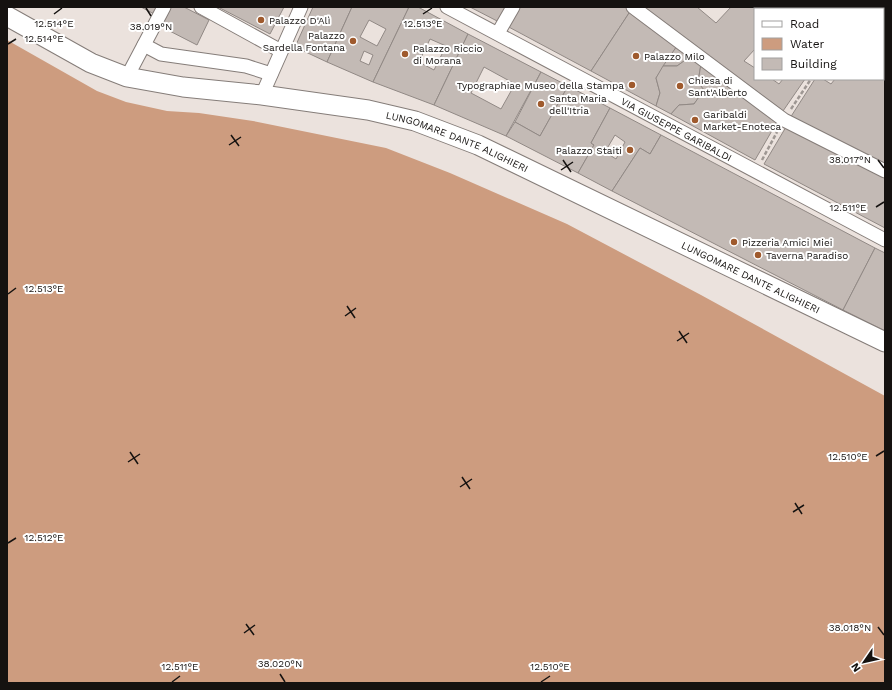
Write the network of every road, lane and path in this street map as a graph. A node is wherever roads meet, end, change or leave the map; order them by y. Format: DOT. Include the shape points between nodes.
graph roads {
  1 [pos="164,7"];
  2 [pos="201,7"];
  3 [pos="301,7"];
  4 [pos="447,7"];
  5 [pos="513,7"];
  6 [pos="633,7"];
  7 [pos="7,16"];
  8 [pos="498,33"];
  9 [pos="144,45"];
  10 [pos="281,51"];
  11 [pos="271,74"];
  12 [pos="127,77"];
  13 [pos="810,80"];
  14 [pos="262,95"];
  15 [pos="784,120"];
  16 [pos="756,170"];
  17 [pos="885,171"];
  18 [pos="885,240"];
  19 [pos="885,342"];
  1 -- 9 [label="street"];
  2 -- 10 [label="street"];
  3 -- 10 [label="street"];
  4 -- 8 [label="street, VIA GIUSEPPE GARIBALDI"];
  5 -- 8 [label="street"];
  6 -- 15 [label="street"];
  7 -- 12 [label="street, LUNGOMARE DANTE ALIGHIERI" via="91,63"];
  8 -- 16 [label="street, VIA GIUSEPPE GARIBALDI"];
  9 -- 11 [label="street" via="161,54 246,66"];
  9 -- 12 [label="street"];
  10 -- 11 [label="street"];
  11 -- 14 [label="street"];
  12 -- 14 [label="street, LUNGOMARE DANTE ALIGHIERI" via="183,87"];
  13 -- 15 [label="path"];
  14 -- 19 [label="street, LUNGOMARE DANTE ALIGHIERI" via="395,116 478,145"];
  15 -- 16 [label="path"];
  15 -- 17 [label="street"];
  16 -- 18 [label="street, VIA GIUSEPPE GARIBALDI"];
}
